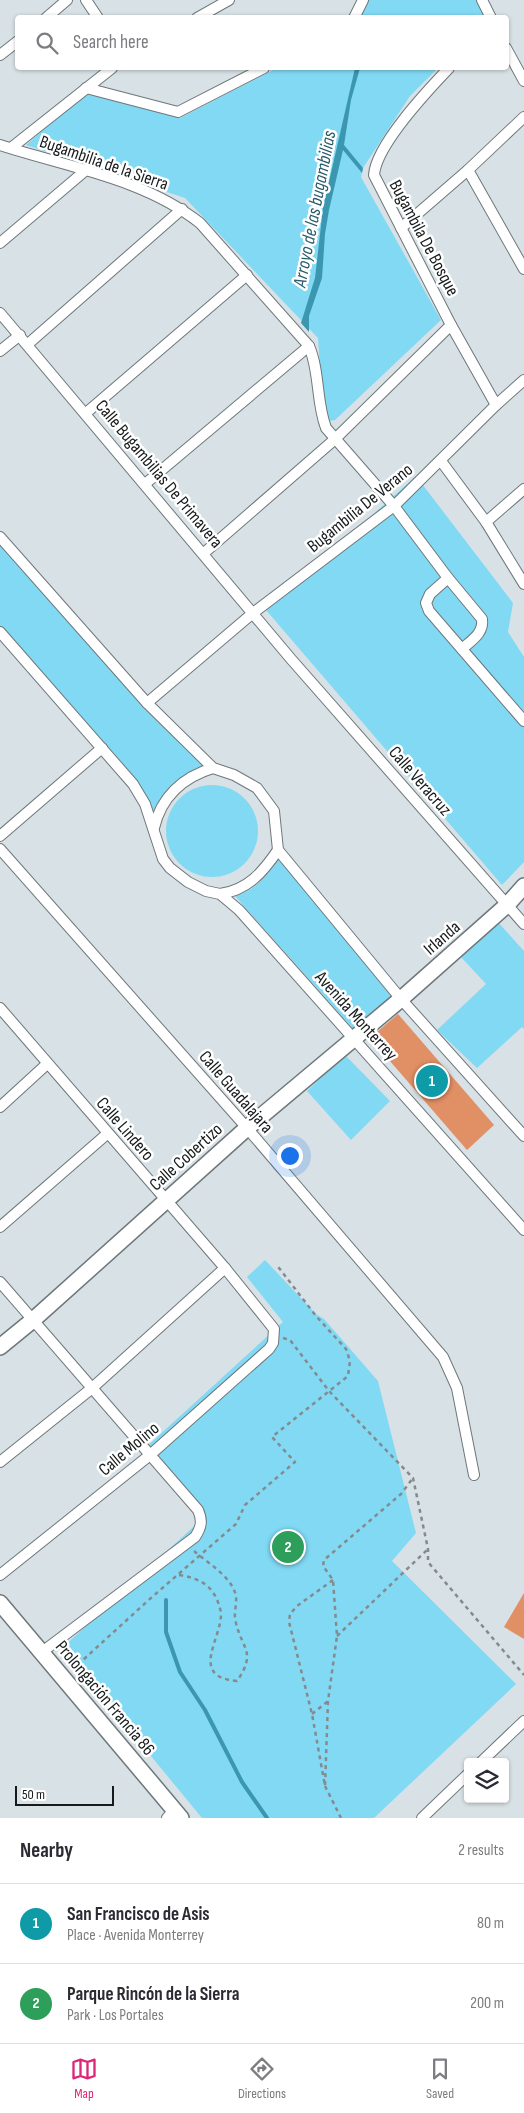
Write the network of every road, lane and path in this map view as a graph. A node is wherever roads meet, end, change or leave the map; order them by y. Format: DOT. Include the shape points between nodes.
graph roads {
  1 [pos="67,0"];
  2 [pos="86,0"];
  3 [pos="229,0"];
  4 [pos="363,0"];
  5 [pos="482,0"];
  6 [pos="50,15"];
  7 [pos="96,15"];
  8 [pos="202,15"];
  9 [pos="356,15"];
  10 [pos="490,15"];
  11 [pos="15,44"];
  12 [pos="509,54"];
  13 [pos="0,56"];
  14 [pos="109,70"];
  15 [pos="260,70"];
  16 [pos="447,70"];
  17 [pos="524,81"];
  18 [pos="86,88"];
  19 [pos="524,117"];
  20 [pos="0,145"];
  21 [pos="11,148"];
  22 [pos="86,170"];
  23 [pos="468,170"];
  24 [pos="182,209"];
  25 [pos="401,228"];
  26 [pos="0,243"];
  27 [pos="524,269"];
  28 [pos="247,275"];
  29 [pos="0,312"];
  30 [pos="451,325"];
  31 [pos="20,335"];
  32 [pos="28,344"];
  33 [pos="310,346"];
  34 [pos="0,351"];
  35 [pos="524,380"];
  36 [pos="496,405"];
  37 [pos="86,413"];
  38 [pos="334,440"];
  39 [pos="441,461"];
  40 [pos="145,484"];
  41 [pos="524,489"];
  42 [pos="394,506"];
  43 [pos="486,522"];
  44 [pos="0,537"];
  45 [pos="204,553"];
  46 [pos="448,578"];
  47 [pos="524,584"];
  48 [pos="253,613"];
  49 [pos="0,632"];
  50 [pos="462,649"];
  51 [pos="291,658"];
  52 [pos="147,703"];
  53 [pos="524,721"];
  54 [pos="102,748"];
  55 [pos="213,768"];
  56 [pos="154,830"];
  57 [pos="0,836"];
  58 [pos="0,848"];
  59 [pos="278,850"];
  60 [pos="524,886"];
  61 [pos="220,894"];
  62 [pos="507,905"];
  63 [pos="524,924"];
  64 [pos="401,999"];
  65 [pos="0,1008"];
  66 [pos="355,1038"];
  67 [pos="48,1064"];
  68 [pos="0,1107"];
  69 [pos="247,1128"];
  70 [pos="107,1134"];
  71 [pos="524,1136"];
  72 [pos="165,1201"];
  73 [pos="0,1227"];
  74 [pos="524,1230"];
  75 [pos="276,1264"];
  76 [pos="225,1268"];
  77 [pos="0,1282"];
  78 [pos="34,1320"];
  79 [pos="273,1339"];
  80 [pos="0,1347"];
  81 [pos="91,1389"];
  82 [pos="330,1391"];
  83 [pos="150,1455"];
  84 [pos="0,1462"];
  85 [pos="474,1475"];
  86 [pos="413,1478"];
  87 [pos="186,1543"];
  88 [pos="428,1549"];
  89 [pos="200,1556"];
  90 [pos="180,1574"];
  91 [pos="0,1575"];
  92 [pos="333,1580"];
  93 [pos="0,1603"];
  94 [pos="337,1636"];
  95 [pos="42,1652"];
  96 [pos="524,1675"];
  97 [pos="64,1678"];
  98 [pos="328,1701"];
  99 [pos="312,1714"];
  100 [pos="524,1721"];
  101 [pos="485,1758"];
  102 [pos="464,1778"];
  103 [pos="325,1786"];
  104 [pos="174,1815"];
  105 [pos="341,1818"];
  106 [pos="422,1818"];
  1 -- 6 [label="street"];
  2 -- 7 [label="street"];
  3 -- 8 [label="street"];
  4 -- 9 [label="street"];
  5 -- 10 [label="street"];
  11 -- 13 [label="street"];
  12 -- 17 [label="street"];
  14 -- 18 [label="street"];
  15 -- 18 [label="street" via="178,112"];
  16 -- 25 [label="street, Bugambila De Bosque" via="404,118 376,165 374,179"];
  18 -- 21 [label="street"];
  19 -- 23 [label="street"];
  20 -- 21 [label="street, Bugambilia de la Sierra"];
  21 -- 22 [label="street, Bugambilia de la Sierra"];
  22 -- 24 [label="street, Bugambilia de la Sierra" via="144,190"];
  22 -- 26 [label="street"];
  23 -- 25 [label="street"];
  23 -- 27 [label="street"];
  24 -- 28 [label="street, Bugambilia de la Sierra" via="200,222"];
  24 -- 32 [label="street"];
  25 -- 30 [label="street, Bugambila De Bosque"];
  28 -- 33 [label="street, Bugambilia de la Sierra"];
  28 -- 37 [label="street"];
  29 -- 31 [label="street, Calle Bugambilias De Primavera"];
  30 -- 36 [label="street, Bugambila De Bosque"];
  30 -- 38 [label="street"];
  31 -- 32 [label="street, Calle Bugambilias De Primavera"];
  31 -- 34 [label="street"];
  32 -- 37 [label="street, Calle Bugambilias De Primavera"];
  33 -- 38 [label="street, Bugambilia de la Sierra" via="323,420"];
  33 -- 40 [label="street"];
  35 -- 36 [label="street, Bugambilia De Verano"];
  36 -- 39 [label="street, Bugambilia De Verano"];
  37 -- 40 [label="street, Calle Bugambilias De Primavera"];
  38 -- 42 [label="street, Bugambilia de la Sierra"];
  38 -- 45 [label="street"];
  39 -- 42 [label="street, Bugambilia De Verano"];
  39 -- 43 [label="street"];
  40 -- 45 [label="street, Calle Bugambilias De Primavera"];
  41 -- 43 [label="street"];
  42 -- 46 [label="street, Bugambilia de la Sierra"];
  42 -- 48 [label="street, Bugambilia De Verano"];
  43 -- 47 [label="street"];
  44 -- 52 [label="street"];
  45 -- 48 [label="street, Calle Bugambilias De Primavera"];
  46 -- 50 [label="street, Bugambilia de la Sierra" via="482,618 480,633"];
  46 -- 50 [label="street" via="430,594 426,603 429,611"];
  48 -- 51 [label="street, Calle Bugambilias De Primavera"];
  48 -- 52 [label="street, Bugambilia De Verano"];
  49 -- 54 [label="street, Avenida Monterrey"];
  50 -- 53 [label="street"];
  51 -- 62 [label="street, Calle Veracruz"];
  52 -- 55 [label="street"];
  54 -- 56 [label="street, Avenida Monterrey" via="133,784 145,804"];
  54 -- 57 [label="street"];
  55 -- 56 [label="street" via="190,776 178,786 157,816"];
  55 -- 59 [label="street" via="246,780 262,793 274,811"];
  56 -- 61 [label="street, Avenida Monterrey" via="163,859 177,875 206,891"];
  58 -- 69 [label="street, Calle Guadalajara"];
  59 -- 61 [label="street" via="246,886"];
  59 -- 64 [label="street"];
  60 -- 62 [label="street, Irlanda"];
  61 -- 66 [label="street, Avenida Monterrey" via="252,924"];
  62 -- 63 [label="street, Calle Veracruz"];
  62 -- 64 [label="street, Irlanda"];
  64 -- 66 [label="street, Calle Cobertizo"];
  64 -- 71 [label="street"];
  65 -- 67 [label="street, Calle Lindero"];
  66 -- 69 [label="street, Calle Cobertizo"];
  66 -- 74 [label="street, Avenida Monterrey"];
  67 -- 68 [label="street"];
  67 -- 70 [label="street, Calle Lindero"];
  69 -- 72 [label="street, Calle Cobertizo"];
  69 -- 85 [label="street, Calle Guadalajara" via="443,1357 457,1388"];
  70 -- 72 [label="street, Calle Lindero"];
  70 -- 73 [label="street"];
  72 -- 76 [label="street, Calle Lindero"];
  72 -- 78 [label="street, Calle Cobertizo"];
  75 -- 82 [label="path" via="346,1349 350,1362 348,1376"];
  76 -- 79 [label="street, Calle Lindero" via="270,1321 274,1329"];
  76 -- 81 [label="street"];
  77 -- 78 [label="street"];
  78 -- 80 [label="street, Calle Cobertizo"];
  78 -- 81 [label="street"];
  79 -- 82 [label="path" via="290,1340"];
  79 -- 83 [label="street, Calle Molino" via="268,1349"];
  81 -- 83 [label="street"];
  81 -- 84 [label="street"];
  82 -- 86 [label="path"];
  82 -- 89 [label="path" via="272,1437 295,1462 245,1505 236,1524"];
  83 -- 87 [label="street" via="198,1510 201,1524 195,1537"];
  83 -- 91 [label="street, Calle Molino"];
  86 -- 88 [label="path"];
  86 -- 92 [label="path" via="401,1494 324,1560 323,1566"];
  87 -- 89 [label="path"];
  87 -- 95 [label="street"];
  88 -- 94 [label="path"];
  88 -- 96 [label="path" via="428,1562"];
  89 -- 90 [label="path"];
  89 -- 90 [label="path" via="220,1571 235,1593 235,1622 247,1647 246,1663 237,1681 225,1680 211,1666 210,1654 221,1612 215,1594 205,1582"];
  90 -- 97 [label="path"];
  92 -- 94 [label="path"];
  92 -- 99 [label="path" via="290,1614 289,1622"];
  93 -- 95 [label="street, Prolongación Francia 86"];
  94 -- 98 [label="path"];
  95 -- 97 [label="street, Prolongación Francia 86"];
  97 -- 104 [label="street, Prolongación Francia 86"];
  98 -- 99 [label="path"];
  98 -- 103 [label="path"];
  99 -- 103 [label="path"];
  100 -- 101 [label="street"];
  102 -- 106 [label="street"];
  103 -- 105 [label="path"];
}
